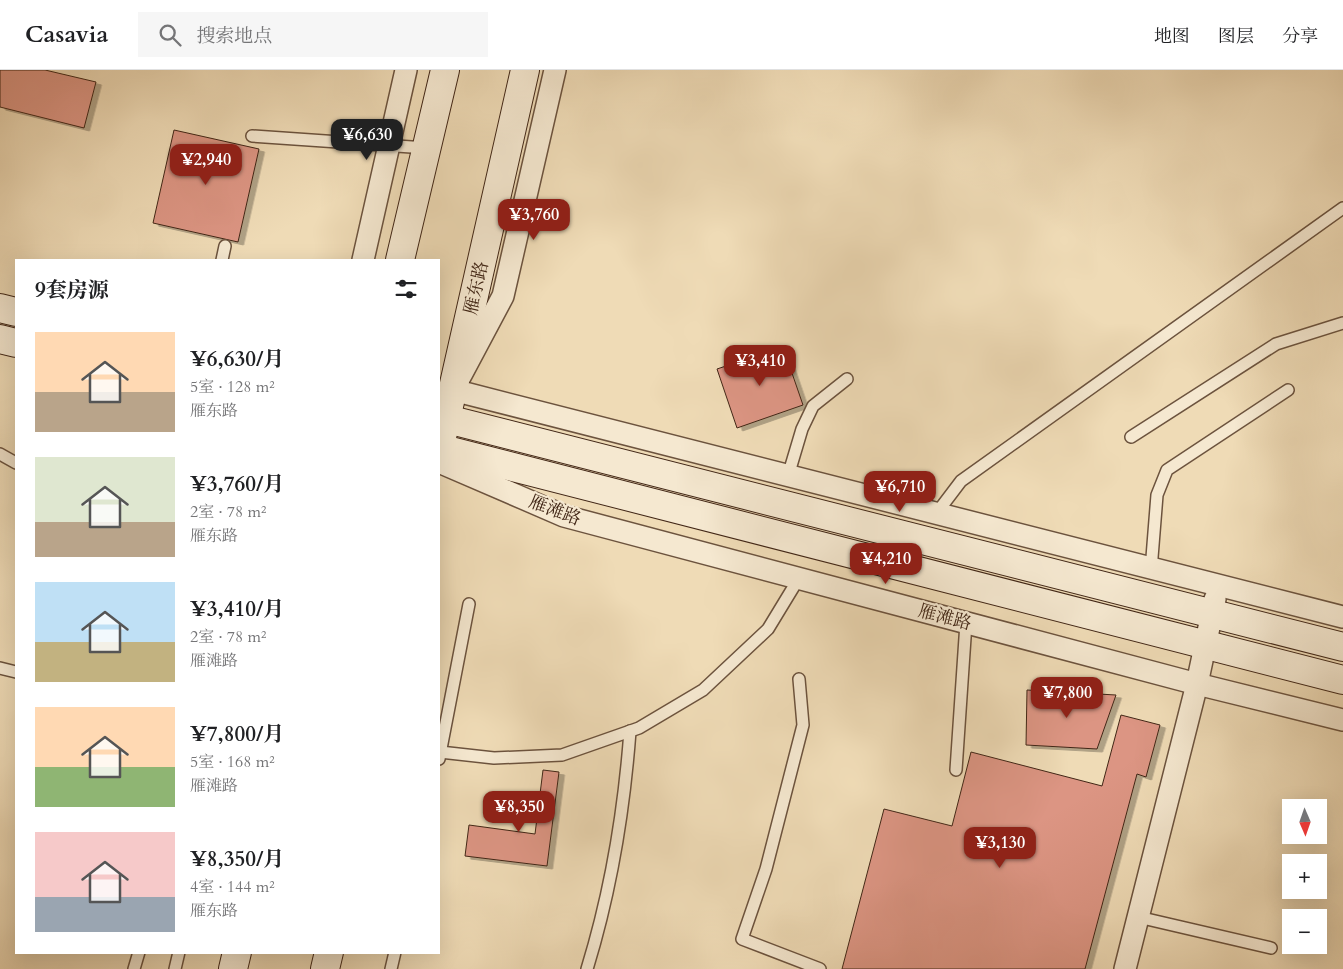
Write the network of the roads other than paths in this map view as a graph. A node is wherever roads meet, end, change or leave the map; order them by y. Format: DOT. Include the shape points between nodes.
graph roads {
  1 [pos="406,70"];
  2 [pos="444,70"];
  3 [pos="524,70"];
  4 [pos="555,70"];
  5 [pos="252,136"];
  6 [pos="388,145"];
  7 [pos="426,148"];
  8 [pos="1343,208"];
  9 [pos="225,246"];
  10 [pos="222,259"];
  11 [pos="363,259"];
  12 [pos="400,259"];
  13 [pos="0,308"];
  14 [pos="15,312"];
  15 [pos="1343,323"];
  16 [pos="0,339"];
  17 [pos="15,343"];
  18 [pos="847,379"];
  19 [pos="453,390"];
  20 [pos="1288,390"];
  21 [pos="443,418"];
  22 [pos="1131,437"];
  23 [pos="440,441"];
  24 [pos="440,449"];
  25 [pos="0,454"];
  26 [pos="15,462"];
  27 [pos="440,462"];
  28 [pos="788,476"];
  29 [pos="936,514"];
  30 [pos="1151,570"];
  31 [pos="799,578"];
  32 [pos="1218,586"];
  33 [pos="469,604"];
  34 [pos="1212,615"];
  35 [pos="1343,617"];
  36 [pos="966,622"];
  37 [pos="1205,644"];
  38 [pos="1343,647"];
  39 [pos="0,668"];
  40 [pos="15,672"];
  41 [pos="799,679"];
  42 [pos="1343,680"];
  43 [pos="1197,684"];
  44 [pos="1343,720"];
  45 [pos="630,731"];
  46 [pos="440,756"];
  47 [pos="956,770"];
  48 [pos="1138,918"];
  49 [pos="1271,948"];
  50 [pos="138,954"];
  51 [pos="179,954"];
  52 [pos="237,954"];
  53 [pos="329,954"];
  54 [pos="394,954"];
  55 [pos="134,969"];
  56 [pos="175,969"];
  57 [pos="233,969"];
  58 [pos="325,969"];
  59 [pos="391,969"];
  60 [pos="587,969"];
  61 [pos="820,969"];
  62 [pos="1125,969"];
  1 -- 6 [label="street"];
  2 -- 7 [label="main road"];
  3 -- 19 [label="main road, 雁东路"];
  4 -- 19 [label="street" via="503,296"];
  5 -- 6 [label="lane"];
  6 -- 7 [label="lane"];
  6 -- 11 [label="street"];
  7 -- 12 [label="main road"];
  8 -- 29 [label="lane" via="961,481"];
  9 -- 10 [label="lane"];
  13 -- 14 [label="main road"];
  15 -- 22 [label="lane" via="1276,344"];
  16 -- 17 [label="main road"];
  18 -- 28 [label="lane" via="812,406"];
  19 -- 21 [label="main road, 雁东路"];
  19 -- 28 [label="street"];
  20 -- 30 [label="lane" via="1167,470 1157,495"];
  21 -- 23 [label="main road, 雁东路"];
  21 -- 34 [label="main road"];
  24 -- 37 [label="main road, 雁滩路"];
  25 -- 26 [label="lane"];
  27 -- 31 [label="street, 雁滩路" via="564,516"];
  28 -- 29 [label="street"];
  29 -- 30 [label="street"];
  30 -- 32 [label="street"];
  31 -- 36 [label="street, 雁滩路"];
  31 -- 45 [label="lane" via="768,629 703,690"];
  32 -- 34 [label="street"];
  32 -- 35 [label="street"];
  33 -- 46 [label="lane"];
  34 -- 37 [label="street"];
  34 -- 38 [label="main road"];
  36 -- 43 [label="street, 雁滩路"];
  36 -- 47 [label="lane"];
  37 -- 42 [label="main road, 雁滩路"];
  37 -- 43 [label="street"];
  39 -- 40 [label="lane"];
  41 -- 61 [label="lane" via="803,725 766,869 742,939"];
  43 -- 44 [label="street, 雁滩路"];
  43 -- 48 [label="street"];
  45 -- 46 [label="lane" via="562,755"];
  45 -- 60 [label="lane" via="625,799 603,915"];
  48 -- 49 [label="lane"];
  48 -- 62 [label="street"];
  50 -- 55 [label="lane"];
  51 -- 56 [label="lane"];
  52 -- 57 [label="main road"];
  53 -- 58 [label="main road"];
  54 -- 59 [label="lane"];
}
